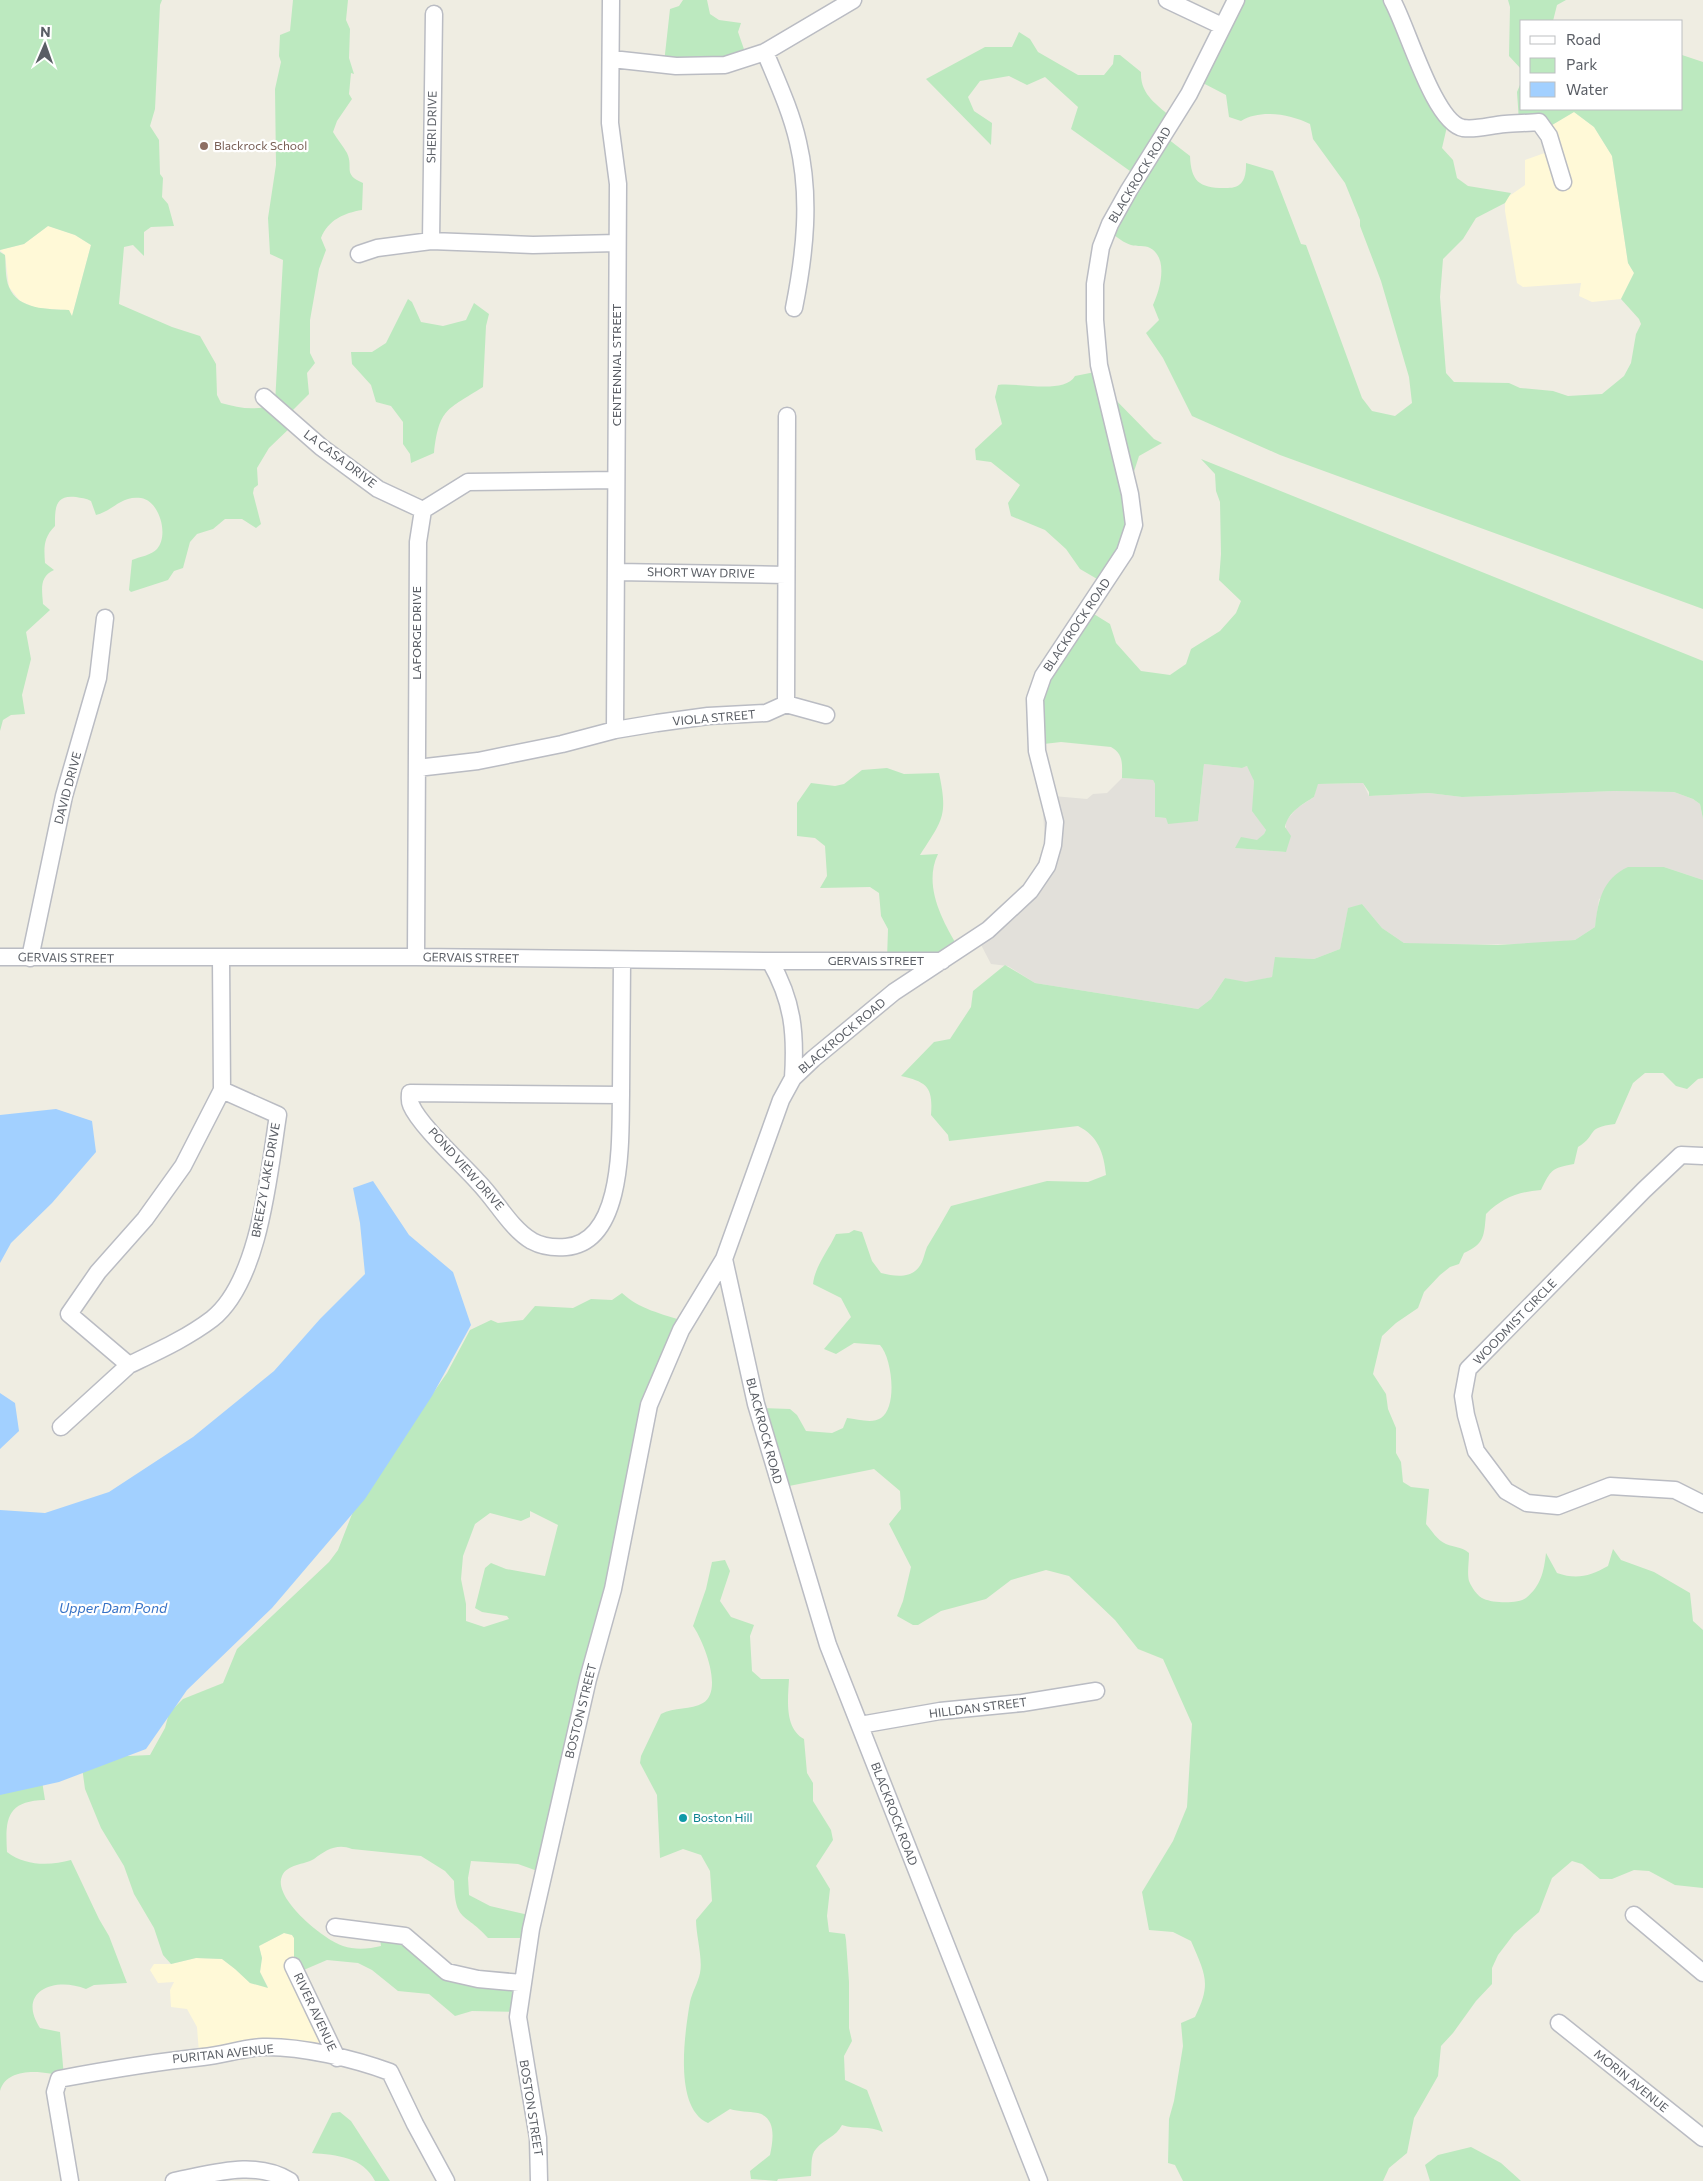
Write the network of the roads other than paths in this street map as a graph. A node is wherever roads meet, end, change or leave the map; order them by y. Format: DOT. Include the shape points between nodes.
graph roads {
  1 [pos="611,0"];
  2 [pos="853,0"];
  3 [pos="1167,0"];
  4 [pos="1236,0"];
  5 [pos="1392,0"];
  6 [pos="434,14"];
  7 [pos="1222,26"];
  8 [pos="765,52"];
  9 [pos="612,59"];
  10 [pos="1563,182"];
  11 [pos="431,241"];
  12 [pos="617,243"];
  13 [pos="359,254"];
  14 [pos="794,308"];
  15 [pos="264,397"];
  16 [pos="787,416"];
  17 [pos="615,480"];
  18 [pos="424,510"];
  19 [pos="617,572"];
  20 [pos="786,575"];
  21 [pos="105,618"];
  22 [pos="786,704"];
  23 [pos="826,715"];
  24 [pos="614,730"];
  25 [pos="417,768"];
  26 [pos="0,957"];
  27 [pos="416,957"];
  28 [pos="30,958"];
  29 [pos="220,958"];
  30 [pos="622,960"];
  31 [pos="770,961"];
  32 [pos="942,961"];
  33 [pos="793,1078"];
  34 [pos="222,1090"];
  35 [pos="621,1096"];
  36 [pos="1703,1156"];
  37 [pos="724,1258"];
  38 [pos="129,1365"];
  39 [pos="61,1427"];
  40 [pos="1703,1504"];
  41 [pos="1096,1691"];
  42 [pos="860,1726"];
  43 [pos="1634,1916"];
  44 [pos="336,1926"];
  45 [pos="293,1966"];
  46 [pos="1703,1973"];
  47 [pos="522,1984"];
  48 [pos="1559,2023"];
  49 [pos="336,2058"];
  50 [pos="1703,2138"];
  51 [pos="70,2181"];
  52 [pos="174,2181"];
  53 [pos="290,2181"];
  54 [pos="446,2181"];
  55 [pos="539,2181"];
  56 [pos="1038,2181"];
  1 -- 9 [label="street, CENTENNIAL STREET"];
  2 -- 8 [label="street"];
  3 -- 7 [label="street"];
  4 -- 7 [label="street, BLACKROCK ROAD"];
  5 -- 10 [label="street" via="1424,78 1448,118 1461,127 1474,128 1539,122 1549,136"];
  6 -- 11 [label="street, SHERI DRIVE"];
  7 -- 32 [label="street, BLACKROCK ROAD" via="1190,94 1110,224 1101,247 1095,320 1099,365 1130,494 1134,525 1125,552 1043,676 1036,699 1037,752 1055,822 1047,866 1030,891 988,930"];
  8 -- 9 [label="street" via="725,64 676,66"];
  8 -- 14 [label="street" via="798,142 806,195 805,244"];
  9 -- 12 [label="street, CENTENNIAL STREET" via="610,123 618,184"];
  11 -- 12 [label="street" via="533,245"];
  11 -- 13 [label="street" via="377,248"];
  12 -- 17 [label="street, CENTENNIAL STREET"];
  15 -- 18 [label="street, LA CASA DRIVE" via="321,447 378,489"];
  16 -- 20 [label="street"];
  17 -- 18 [label="street" via="468,482"];
  17 -- 19 [label="street, CENTENNIAL STREET"];
  18 -- 25 [label="street, LAFORGE DRIVE" via="418,542"];
  19 -- 20 [label="street, SHORT WAY DRIVE"];
  19 -- 24 [label="street, CENTENNIAL STREET"];
  20 -- 22 [label="street"];
  21 -- 28 [label="street, DAVID DRIVE" via="98,678 64,796"];
  22 -- 23 [label="street"];
  22 -- 24 [label="street, VIOLA STREET" via="766,713 708,716"];
  24 -- 25 [label="street, VIOLA STREET" via="478,761"];
  25 -- 27 [label="street, LAFORGE DRIVE"];
  26 -- 28 [label="street, GERVAIS STREET"];
  27 -- 29 [label="street, GERVAIS STREET"];
  27 -- 30 [label="street, GERVAIS STREET"];
  28 -- 29 [label="street, GERVAIS STREET"];
  29 -- 34 [label="street"];
  30 -- 31 [label="street, GERVAIS STREET"];
  30 -- 35 [label="street, POND VIEW DRIVE"];
  31 -- 32 [label="street, GERVAIS STREET"];
  31 -- 33 [label="street" via="790,1004 795,1050"];
  32 -- 33 [label="street, BLACKROCK ROAD" via="894,992"];
  33 -- 37 [label="street, BLACKROCK ROAD" via="781,1100"];
  34 -- 38 [label="street" via="183,1166 145,1219 98,1272 68,1314"];
  34 -- 38 [label="street, BREEZY LAKE DRIVE" via="278,1115 254,1246 235,1293 214,1318 180,1341"];
  35 -- 35 [label="street, POND VIEW DRIVE" via="616,1189 604,1219 590,1236 574,1246 552,1248 532,1240 510,1220 419,1118 410,1103 410,1094"];
  36 -- 40 [label="street, WOODMIST CIRCLE" via="1681,1155 1644,1190 1468,1369 1463,1396 1476,1451 1506,1491 1527,1503 1558,1506 1610,1486 1675,1490"];
  37 -- 42 [label="street, BLACKROCK ROAD" via="772,1462 822,1628"];
  37 -- 47 [label="street, BOSTON STREET" via="681,1330 649,1405 613,1589 571,1751 531,1929"];
  38 -- 39 [label="street, BREEZY LAKE DRIVE"];
  41 -- 42 [label="street, HILLDAN STREET" via="940,1711"];
  42 -- 56 [label="street, BLACKROCK ROAD"];
  43 -- 46 [label="street"];
  44 -- 47 [label="street" via="405,1936 447,1972"];
  45 -- 49 [label="street, RIVER AVENUE"];
  47 -- 55 [label="street, BOSTON STREET" via="518,2017 538,2138"];
  48 -- 50 [label="street, MORIN AVENUE"];
  49 -- 51 [label="street, PURITAN AVENUE" via="284,2048 262,2048 59,2080 55,2092"];
  49 -- 54 [label="street, PURITAN AVENUE" via="360,2061 390,2072"];
  52 -- 53 [label="street" via="253,2168 278,2174"];
}
